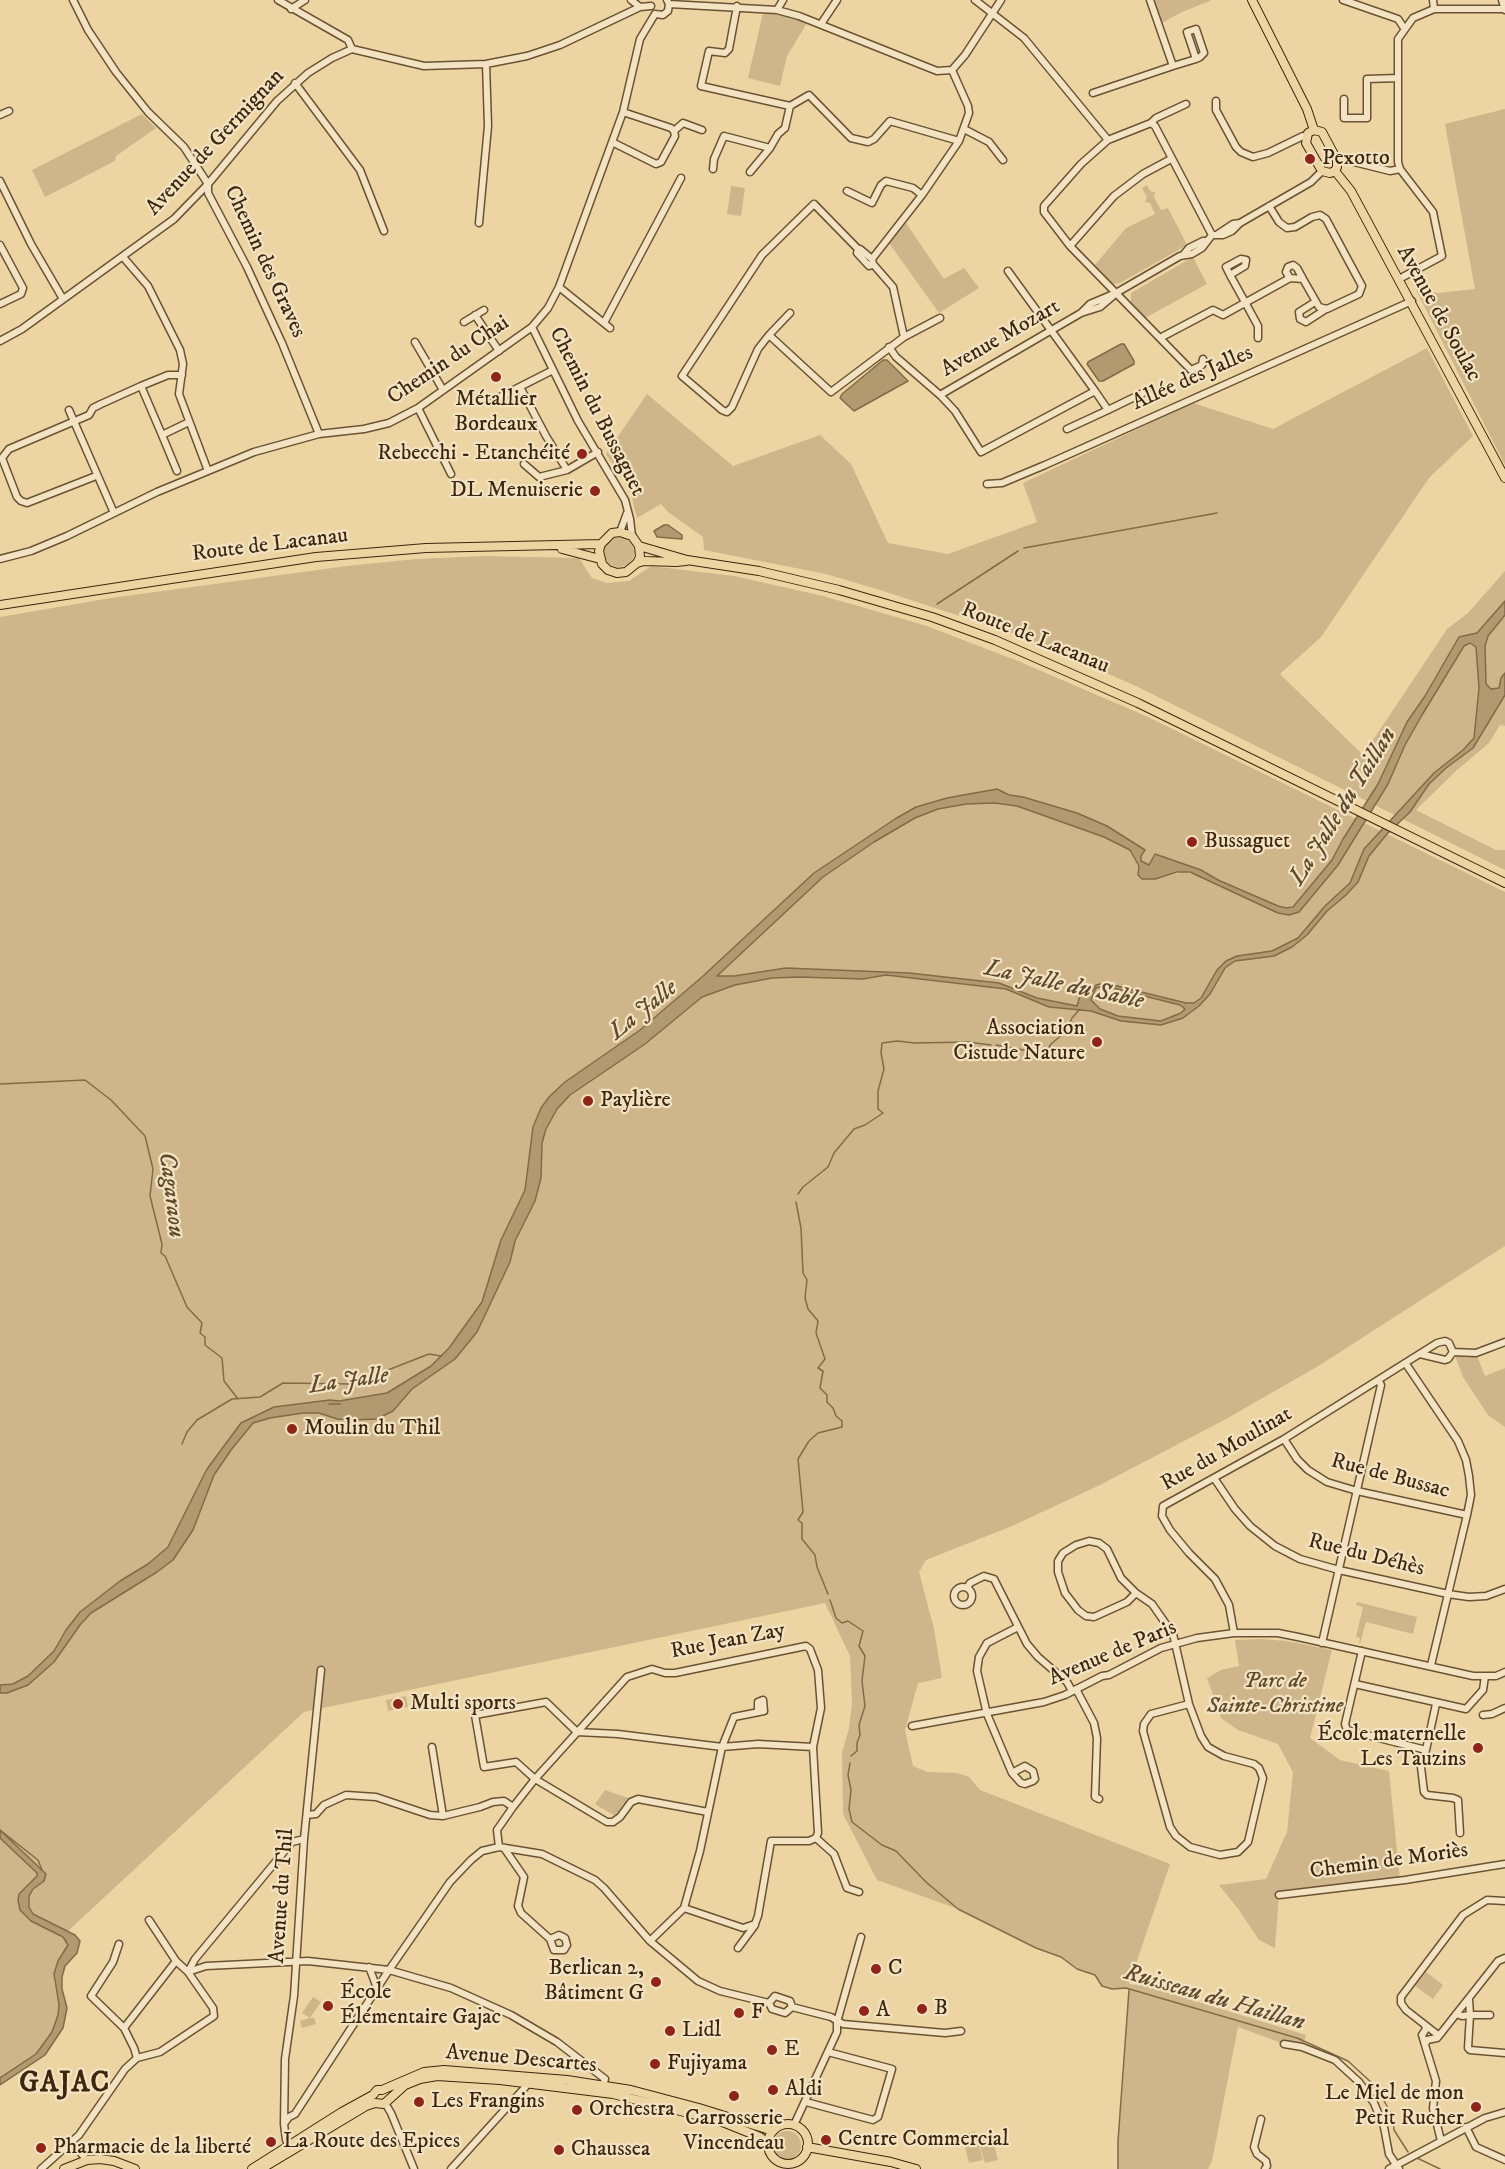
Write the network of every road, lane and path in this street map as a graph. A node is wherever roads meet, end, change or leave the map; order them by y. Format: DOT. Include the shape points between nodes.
graph roads {
  1 [pos="73,0"];
  2 [pos="278,0"];
  3 [pos="304,0"];
  4 [pos="631,0"];
  5 [pos="783,0"];
  6 [pos="837,0"];
  7 [pos="975,0"];
  8 [pos="1001,0"];
  9 [pos="1150,0"];
  10 [pos="1252,0"];
  11 [pos="1343,0"];
  12 [pos="1433,0"];
  13 [pos="1502,0"];
  14 [pos="668,2"];
  15 [pos="652,3"];
  16 [pos="737,6"];
  17 [pos="640,7"];
  18 [pos="291,9"];
  19 [pos="1434,9"];
  20 [pos="777,10"];
  21 [pos="1504,10"];
  22 [pos="992,12"];
  23 [pos="655,14"];
  24 [pos="821,24"];
  25 [pos="1404,28"];
  26 [pos="352,49"];
  27 [pos="1196,59"];
  28 [pos="486,63"];
  29 [pos="1173,66"];
  30 [pos="952,70"];
  31 [pos="1398,78"];
  32 [pos="295,83"];
  33 [pos="1094,93"];
  34 [pos="1344,99"];
  35 [pos="1216,101"];
  36 [pos="1186,104"];
  37 [pos="789,106"];
  38 [pos="9,111"];
  39 [pos="623,112"];
  40 [pos="0,115"];
  41 [pos="1151,123"];
  42 [pos="964,129"];
  43 [pos="1314,129"];
  44 [pos="702,130"];
  45 [pos="674,131"];
  46 [pos="1306,136"];
  47 [pos="1108,140"];
  48 [pos="959,141"];
  49 [pos="612,142"];
  50 [pos="770,148"];
  51 [pos="1172,159"];
  52 [pos="1003,160"];
  53 [pos="1337,160"];
  54 [pos="713,169"];
  55 [pos="1400,169"];
  56 [pos="1322,171"];
  57 [pos="1335,171"];
  58 [pos="750,172"];
  59 [pos="681,178"];
  60 [pos="0,181"];
  61 [pos="208,184"];
  62 [pos="847,191"];
  63 [pos="922,195"];
  64 [pos="1269,206"];
  65 [pos="479,224"];
  66 [pos="384,231"];
  67 [pos="1212,237"];
  68 [pos="0,244"];
  69 [pos="1070,246"];
  70 [pos="123,257"];
  71 [pos="872,262"];
  72 [pos="1008,271"];
  73 [pos="1230,275"];
  74 [pos="1290,278"];
  75 [pos="1302,279"];
  76 [pos="1399,279"];
  77 [pos="559,287"];
  78 [pos="1116,293"];
  79 [pos="63,300"];
  80 [pos="1412,301"];
  81 [pos="1245,302"];
  82 [pos="1315,302"];
  83 [pos="0,304"];
  84 [pos="1327,309"];
  85 [pos="484,310"];
  86 [pos="790,313"];
  87 [pos="475,315"];
  88 [pos="940,318"];
  89 [pos="464,322"];
  90 [pos="604,323"];
  91 [pos="532,327"];
  92 [pos="610,328"];
  93 [pos="1050,331"];
  94 [pos="769,335"];
  95 [pos="904,337"];
  96 [pos="1,338"];
  97 [pos="1160,338"];
  98 [pos="1258,338"];
  99 [pos="415,342"];
  100 [pos="889,348"];
  101 [pos="499,351"];
  102 [pos="1203,359"];
  103 [pos="553,370"];
  104 [pos="182,375"];
  105 [pos="141,386"];
  106 [pos="520,387"];
  107 [pos="443,390"];
  108 [pos="1095,391"];
  109 [pos="1147,391"];
  110 [pos="940,395"];
  111 [pos="494,400"];
  112 [pos="418,408"];
  113 [pos="69,410"];
  114 [pos="1107,410"];
  115 [pos="75,422"];
  116 [pos="189,422"];
  117 [pos="1067,429"];
  118 [pos="319,434"];
  119 [pos="162,435"];
  120 [pos="598,452"];
  121 [pos="524,464"];
  122 [pos="567,470"];
  123 [pos="177,471"];
  124 [pos="208,471"];
  125 [pos="451,474"];
  126 [pos="96,476"];
  127 [pos="1505,478"];
  128 [pos="987,484"];
  129 [pos="114,513"];
  130 [pos="627,513"];
  131 [pos="620,532"];
  132 [pos="632,536"];
  133 [pos="601,544"];
  134 [pos="546,546"];
  135 [pos="639,546"];
  136 [pos="0,559"];
  137 [pos="600,559"];
  138 [pos="687,560"];
  139 [pos="637,563"];
  140 [pos="0,604"];
  141 [pos="1505,883"];
  142 [pos="1505,1342"];
  143 [pos="1453,1352"];
  144 [pos="1420,1354"];
  145 [pos="1406,1364"];
  146 [pos="1378,1381"];
  147 [pos="1284,1439"];
  148 [pos="1214,1478"];
  149 [pos="1357,1491"];
  150 [pos="1467,1515"];
  151 [pos="1339,1570"];
  152 [pos="967,1588"];
  153 [pos="1505,1589"];
  154 [pos="1136,1593"];
  155 [pos="1448,1594"];
  156 [pos="1017,1627"];
  157 [pos="1234,1633"];
  158 [pos="1175,1643"];
  159 [pos="1322,1643"];
  160 [pos="1362,1651"];
  161 [pos="1431,1665"];
  162 [pos="321,1670"];
  163 [pos="1505,1672"];
  164 [pos="1485,1676"];
  165 [pos="1355,1684"];
  166 [pos="1074,1690"];
  167 [pos="1189,1704"];
  168 [pos="1436,1704"];
  169 [pos="1505,1708"];
  170 [pos="758,1712"];
  171 [pos="987,1714"];
  172 [pos="1483,1715"];
  173 [pos="912,1726"];
  174 [pos="577,1732"];
  175 [pos="432,1747"];
  176 [pos="722,1747"];
  177 [pos="813,1747"];
  178 [pos="1426,1750"];
  179 [pos="1012,1773"];
  180 [pos="535,1779"];
  181 [pos="1099,1799"];
  182 [pos="513,1807"];
  183 [pos="708,1812"];
  184 [pos="307,1815"];
  185 [pos="443,1816"];
  186 [pos="1460,1833"];
  187 [pos="816,1838"];
  188 [pos="304,1839"];
  189 [pos="501,1848"];
  190 [pos="1505,1864"];
  191 [pos="859,1892"];
  192 [pos="1279,1895"];
  193 [pos="1505,1901"];
  194 [pos="684,1908"];
  195 [pos="149,1920"];
  196 [pos="755,1924"];
  197 [pos="861,1937"];
  198 [pos="550,1939"];
  199 [pos="650,1941"];
  200 [pos="119,1944"];
  201 [pos="738,1948"];
  202 [pos="1505,1958"];
  203 [pos="176,1960"];
  204 [pos="297,1960"];
  205 [pos="369,1967"];
  206 [pos="389,1970"];
  207 [pos="188,1972"];
  208 [pos="377,1988"];
  209 [pos="1469,1999"];
  210 [pos="768,2003"];
  211 [pos="792,2007"];
  212 [pos="1456,2014"];
  213 [pos="1470,2015"];
  214 [pos="1490,2015"];
  215 [pos="837,2022"];
  216 [pos="1425,2025"];
  217 [pos="124,2028"];
  218 [pos="961,2031"];
  219 [pos="1438,2035"];
  220 [pos="1284,2044"];
  221 [pos="1425,2045"];
  222 [pos="828,2052"];
  223 [pos="1505,2053"];
  224 [pos="137,2058"];
  225 [pos="529,2083"];
  226 [pos="603,2085"];
  227 [pos="382,2090"];
  228 [pos="374,2099"];
  229 [pos="386,2101"];
  230 [pos="806,2102"];
  231 [pos="1505,2112"];
  232 [pos="1260,2119"];
  233 [pos="284,2124"];
  234 [pos="794,2125"];
  235 [pos="1466,2127"];
  236 [pos="772,2131"];
  237 [pos="1441,2141"];
  238 [pos="71,2142"];
  239 [pos="768,2144"];
  240 [pos="291,2147"];
  241 [pos="807,2147"];
  242 [pos="87,2160"];
  243 [pos="1505,2160"];
  244 [pos="77,2166"];
  245 [pos="1394,2168"];
  246 [pos="41,2169"];
  247 [pos="64,2169"];
  248 [pos="135,2169"];
  249 [pos="252,2169"];
  250 [pos="261,2169"];
  251 [pos="414,2169"];
  252 [pos="451,2169"];
  253 [pos="916,2169"];
  254 [pos="1265,2169"];
  1 -- 61 [label="street, Chemin des Graves" via="116,72 148,112 184,147"];
  2 -- 18 [label="street"];
  3 -- 18 [label="street"];
  4 -- 17 [label="street"];
  5 -- 20 [label="street"];
  6 -- 24 [label="street"];
  7 -- 22 [label="street"];
  8 -- 22 [label="street"];
  9 -- 29 [label="street"];
  10 -- 43 [label="main road"];
  11 -- 25 [label="street" via="1398,19"];
  12 -- 19 [label="street"];
  13 -- 21 [label="street"];
  14 -- 16 [label="street"];
  14 -- 23 [label="street" via="666,14"];
  15 -- 17 [label="street"];
  15 -- 23 [label="street"];
  16 -- 20 [label="street"];
  16 -- 37 [label="street" via="729,49 709,51 701,86"];
  17 -- 28 [label="street" via="560,45"];
  18 -- 26 [label="street" via="348,40"];
  19 -- 21 [label="street"];
  19 -- 25 [label="street" via="1413,18"];
  20 -- 24 [label="street"];
  22 -- 30 [label="street"];
  22 -- 47 [label="street" via="1024,38"];
  23 -- 39 [label="street, Chemin du Chai" via="639,39"];
  24 -- 30 [label="street" via="937,71"];
  25 -- 31 [label="street" via="1398,39"];
  26 -- 28 [label="street" via="424,66"];
  26 -- 32 [label="street, Avenue de Germignan" via="324,62"];
  27 -- 29 [label="street"];
  28 -- 65 [label="street" via="488,126"];
  29 -- 33 [label="street"];
  30 -- 42 [label="street" via="968,106"];
  31 -- 34 [label="street" via="1367,79 1367,118 1344,118"];
  31 -- 55 [label="street"];
  32 -- 61 [label="street, Avenue de Germignan"];
  32 -- 66 [label="street" via="360,170"];
  35 -- 46 [label="street" via="1216,110 1240,152 1253,157"];
  36 -- 41 [label="street"];
  37 -- 48 [label="street" via="809,95 850,138 868,142 890,121"];
  37 -- 50 [label="street" via="785,128"];
  38 -- 40 [label="street"];
  39 -- 45 [label="street"];
  39 -- 49 [label="street, Chemin du Chai"];
  41 -- 47 [label="street"];
  41 -- 51 [label="street"];
  42 -- 48 [label="street"];
  42 -- 52 [label="street" via="989,142"];
  43 -- 46 [label="main road"];
  43 -- 53 [label="main road" via="1322,132"];
  44 -- 45 [label="street" via="682,123"];
  45 -- 49 [label="street" via="675,136 659,163"];
  46 -- 56 [label="main road"];
  47 -- 69 [label="street" via="1044,206 1044,212"];
  48 -- 63 [label="street"];
  49 -- 77 [label="street, Chemin du Chai"];
  50 -- 54 [label="street" via="724,136"];
  50 -- 58 [label="street"];
  51 -- 67 [label="street"];
  51 -- 69 [label="street" via="1114,196"];
  53 -- 55 [label="street" via="1390,171"];
  53 -- 57 [label="main road"];
  55 -- 76 [label="street" via="1433,212 1442,256"];
  56 -- 57 [label="main road"];
  56 -- 64 [label="street, Avenue Mozart" via="1311,182"];
  57 -- 76 [label="main road, Avenue de Soulac" via="1351,191"];
  59 -- 90 [label="street"];
  60 -- 79 [label="street"];
  61 -- 70 [label="street, Avenue de Germignan" via="174,219"];
  61 -- 118 [label="street, Chemin des Graves" via="208,193 247,267"];
  62 -- 63 [label="street" via="872,203 886,181 913,188"];
  63 -- 71 [label="street"];
  64 -- 67 [label="street, Avenue Mozart"];
  64 -- 84 [label="street" via="1287,228 1320,215 1326,219 1362,286 1359,294"];
  67 -- 78 [label="street, Avenue Mozart"];
  68 -- 83 [label="street" via="22,291"];
  69 -- 78 [label="street"];
  70 -- 79 [label="street, Avenue de Germignan"];
  70 -- 104 [label="street" via="148,286 180,350"];
  71 -- 94 [label="street" via="814,204 762,255 682,376 727,412"];
  71 -- 95 [label="street" via="893,287"];
  72 -- 93 [label="street"];
  73 -- 81 [label="street"];
  74 -- 75 [label="street"];
  74 -- 75 [label="street" via="1286,272 1293,265"];
  74 -- 81 [label="street"];
  75 -- 82 [label="street"];
  76 -- 80 [label="main road, Avenue de Soulac"];
  77 -- 90 [label="street"];
  77 -- 91 [label="street, Chemin du Chai"];
  78 -- 93 [label="street, Avenue Mozart" via="1090,304"];
  78 -- 97 [label="street"];
  79 -- 96 [label="street, Avenue de Germignan" via="22,329"];
  80 -- 127 [label="main road, Avenue de Soulac"];
  80 -- 128 [label="street, Allée des Jalles" via="1046,465 1002,483"];
  81 -- 97 [label="street" via="1222,315 1213,310"];
  81 -- 98 [label="street" via="1258,326"];
  82 -- 84 [label="street"];
  82 -- 84 [label="street" via="1299,312 1300,319 1306,322"];
  85 -- 87 [label="street"];
  86 -- 94 [label="street"];
  87 -- 89 [label="street"];
  87 -- 101 [label="street"];
  88 -- 95 [label="street"];
  90 -- 92 [label="street"];
  91 -- 101 [label="street, Chemin du Chai"];
  91 -- 103 [label="street, Chemin du Bussaguet"];
  93 -- 108 [label="street"];
  93 -- 110 [label="street, Avenue Mozart"];
  94 -- 100 [label="street" via="831,392"];
  95 -- 100 [label="street"];
  97 -- 102 [label="street" via="1191,370 1202,364"];
  99 -- 107 [label="street"];
  100 -- 110 [label="street"];
  101 -- 107 [label="street, Chemin du Chai"];
  103 -- 106 [label="street"];
  103 -- 120 [label="street, Chemin du Bussaguet"];
  104 -- 105 [label="street" via="168,375"];
  104 -- 116 [label="street" via="179,394"];
  105 -- 115 [label="street" via="93,408 89,415"];
  105 -- 119 [label="street"];
  106 -- 111 [label="street"];
  106 -- 122 [label="street"];
  107 -- 112 [label="street, Chemin du Chai"];
  108 -- 110 [label="street" via="981,452"];
  108 -- 114 [label="street"];
  109 -- 114 [label="street"];
  112 -- 118 [label="street, Chemin du Chai" via="389,423"];
  112 -- 125 [label="street"];
  113 -- 115 [label="street"];
  114 -- 117 [label="street"];
  115 -- 126 [label="street"];
  115 -- 126 [label="street" via="9,449 2,458 17,497 27,503"];
  116 -- 119 [label="street"];
  116 -- 124 [label="street"];
  118 -- 124 [label="street, Chemin du Chai" via="254,452"];
  119 -- 123 [label="street"];
  120 -- 122 [label="street"];
  120 -- 130 [label="street, Chemin du Bussaguet" via="625,500"];
  121 -- 122 [label="street" via="539,477"];
  124 -- 129 [label="street, Chemin du Chai"];
  126 -- 129 [label="street"];
  129 -- 136 [label="street, Chemin du Chai" via="31,551"];
  130 -- 131 [label="street"];
  130 -- 132 [label="street, Chemin du Bussaguet"];
  131 -- 132 [label="main road"];
  131 -- 133 [label="main road" via="607,536"];
  132 -- 135 [label="main road"];
  133 -- 134 [label="main road"];
  133 -- 137 [label="main road"];
  134 -- 137 [label="main road"];
  134 -- 140 [label="main road, Route de Lacanau" via="426,548 316,557"];
  135 -- 138 [label="main road"];
  135 -- 139 [label="main road"];
  137 -- 139 [label="main road" via="608,570 617,573 626,572"];
  138 -- 139 [label="main road"];
  138 -- 141 [label="main road, Route de Lacanau" via="839,590 995,640 1138,702"];
  142 -- 143 [label="street" via="1476,1353"];
  143 -- 144 [label="street" via="1444,1360"];
  143 -- 144 [label="street, Rue du Moulinat" via="1449,1343 1441,1341"];
  144 -- 145 [label="street, Rue du Moulinat"];
  145 -- 146 [label="street, Rue du Moulinat"];
  145 -- 150 [label="street" via="1458,1441 1466,1460 1471,1495"];
  146 -- 147 [label="street, Rue du Moulinat"];
  146 -- 149 [label="street" via="1381,1385"];
  147 -- 148 [label="street, Rue du Moulinat"];
  147 -- 149 [label="street, Rue de Bussac" via="1308,1470 1327,1482"];
  148 -- 151 [label="street, Rue du Déhès" via="1235,1509 1263,1539 1300,1559"];
  148 -- 157 [label="street, Rue du Moulinat" via="1170,1500 1163,1506 1162,1516 1189,1554 1215,1579 1229,1605"];
  149 -- 150 [label="street, Rue de Bussac"];
  149 -- 151 [label="street"];
  150 -- 155 [label="street"];
  151 -- 155 [label="street, Rue du Déhès"];
  151 -- 159 [label="street"];
  152 -- 156 [label="street" via="984,1576 994,1579"];
  153 -- 155 [label="street, Rue du Déhès" via="1486,1596"];
  154 -- 154 [label="street" via="1121,1578 1107,1549 1099,1543 1076,1545 1058,1561 1065,1593 1086,1616 1094,1617 1127,1602"];
  154 -- 158 [label="street" via="1152,1604"];
  155 -- 161 [label="street"];
  156 -- 166 [label="street" via="1038,1657"];
  156 -- 171 [label="street" via="987,1643 979,1657 977,1671"];
  157 -- 158 [label="street, Avenue de Paris"];
  157 -- 159 [label="street, Avenue de Paris" via="1278,1633"];
  158 -- 166 [label="street, Avenue de Paris"];
  158 -- 167 [label="street"];
  159 -- 160 [label="street, Avenue de Paris"];
  160 -- 161 [label="street, Avenue de Paris"];
  160 -- 165 [label="street"];
  161 -- 164 [label="street, Avenue de Paris"];
  162 -- 184 [label="street, Avenue du Thil"];
  163 -- 164 [label="street, Avenue de Paris"];
  164 -- 168 [label="street" via="1483,1689 1466,1709"];
  165 -- 168 [label="street"];
  165 -- 178 [label="street" via="1347,1730"];
  166 -- 171 [label="street, Avenue de Paris" via="1028,1707"];
  166 -- 181 [label="street" via="1094,1723 1095,1797"];
  167 -- 167 [label="street" via="1208,1747 1254,1764 1262,1772 1248,1842 1238,1852 1220,1855 1190,1846 1170,1827 1144,1724 1151,1714"];
  168 -- 178 [label="street"];
  169 -- 172 [label="street"];
  170 -- 176 [label="street" via="734,1717"];
  171 -- 173 [label="street, Avenue de Paris"];
  171 -- 179 [label="street"];
  174 -- 176 [label="street"];
  174 -- 177 [label="street, Rue Jean Zay" via="627,1677 652,1669 675,1673 806,1646 818,1670 821,1708"];
  174 -- 180 [label="street"];
  174 -- 180 [label="street" via="546,1702 476,1715 484,1767 516,1762"];
  175 -- 185 [label="street"];
  176 -- 177 [label="street"];
  176 -- 183 [label="street"];
  177 -- 187 [label="street"];
  178 -- 186 [label="street" via="1421,1767 1424,1792 1458,1800"];
  180 -- 182 [label="street"];
  180 -- 183 [label="street" via="607,1822 620,1818 631,1802 638,1799"];
  182 -- 185 [label="street" via="504,1801 494,1802"];
  182 -- 189 [label="street" via="497,1830"];
  183 -- 194 [label="street"];
  184 -- 185 [label="street" via="316,1814 324,1805 346,1795 376,1797"];
  184 -- 188 [label="street, Avenue du Thil"];
  187 -- 191 [label="street" via="834,1854 846,1888"];
  187 -- 196 [label="street" via="771,1841"];
  188 -- 204 [label="street, Avenue du Thil"];
  188 -- 207 [label="street" via="292,1842"];
  189 -- 198 [label="street" via="524,1877 518,1906 521,1913"];
  189 -- 199 [label="street" via="542,1854 595,1880"];
  189 -- 206 [label="street" via="482,1851 450,1882"];
  190 -- 192 [label="street, Chemin de Moriès"];
  193 -- 216 [label="street" via="1487,1900 1463,1915 1404,1992 1403,2007"];
  194 -- 196 [label="street" via="744,1928"];
  194 -- 199 [label="street"];
  195 -- 203 [label="street"];
  196 -- 201 [label="street"];
  197 -- 215 [label="street"];
  199 -- 210 [label="street" via="698,1981"];
  200 -- 217 [label="street" via="113,1962 91,1996"];
  202 -- 209 [label="street" via="1498,1961"];
  203 -- 207 [label="street"];
  203 -- 217 [label="street"];
  204 -- 205 [label="street"];
  204 -- 207 [label="street" via="206,1966"];
  204 -- 233 [label="street, Avenue du Thil" via="285,2059"];
  205 -- 206 [label="street"];
  205 -- 208 [label="street"];
  206 -- 208 [label="street"];
  206 -- 226 [label="street" via="451,1988 522,2020 604,2079"];
  207 -- 224 [label="street" via="213,2008 214,2016 160,2052"];
  208 -- 233 [label="street" via="295,2114"];
  209 -- 212 [label="street"];
  209 -- 213 [label="street"];
  210 -- 211 [label="street" via="772,2009 785,2013"];
  210 -- 211 [label="street" via="775,1996 790,2001"];
  211 -- 215 [label="street"];
  212 -- 213 [label="street"];
  212 -- 219 [label="street"];
  213 -- 214 [label="street"];
  213 -- 223 [label="street" via="1468,2048"];
  215 -- 218 [label="street" via="945,2033"];
  215 -- 222 [label="street"];
  216 -- 219 [label="street"];
  216 -- 221 [label="street"];
  217 -- 224 [label="street"];
  219 -- 221 [label="street"];
  220 -- 245 [label="street" via="1335,2060 1359,2082 1384,2127"];
  221 -- 237 [label="street" via="1436,2081 1433,2108"];
  222 -- 230 [label="street"];
  222 -- 230 [label="street" via="892,2069 879,2117 873,2120"];
  224 -- 238 [label="street"];
  225 -- 229 [label="main road, Avenue Descartes" via="437,2076 405,2085"];
  225 -- 239 [label="main road, Avenue Descartes" via="661,2105 720,2121"];
  225 -- 252 [label="street"];
  226 -- 227 [label="main road, Avenue Descartes" via="444,2070 424,2072"];
  226 -- 236 [label="main road, Avenue Descartes" via="682,2103"];
  227 -- 228 [label="main road, Avenue Descartes" via="377,2091"];
  227 -- 229 [label="main road" via="386,2092"];
  228 -- 229 [label="main road" via="380,2105"];
  228 -- 240 [label="main road, Avenue Descartes"];
  229 -- 251 [label="street"];
  230 -- 234 [label="street"];
  231 -- 235 [label="street"];
  232 -- 254 [label="street" via="1254,2146 1266,2161"];
  233 -- 240 [label="street, Avenue du Thil"];
  234 -- 236 [label="main road" via="782,2125"];
  234 -- 241 [label="main road" via="806,2136"];
  235 -- 237 [label="street"];
  235 -- 243 [label="street" via="1476,2147"];
  236 -- 239 [label="main road"];
  237 -- 245 [label="street"];
  238 -- 242 [label="street"];
  238 -- 246 [label="street"];
  239 -- 241 [label="main road, Avenue Descartes" via="771,2155 787,2164 801,2159"];
  240 -- 249 [label="main road, Avenue Descartes"];
  240 -- 250 [label="main road, Avenue Descartes"];
  241 -- 253 [label="main road"];
  242 -- 244 [label="main road"];
  242 -- 248 [label="main road" via="114,2161"];
  244 -- 247 [label="main road"];
}
